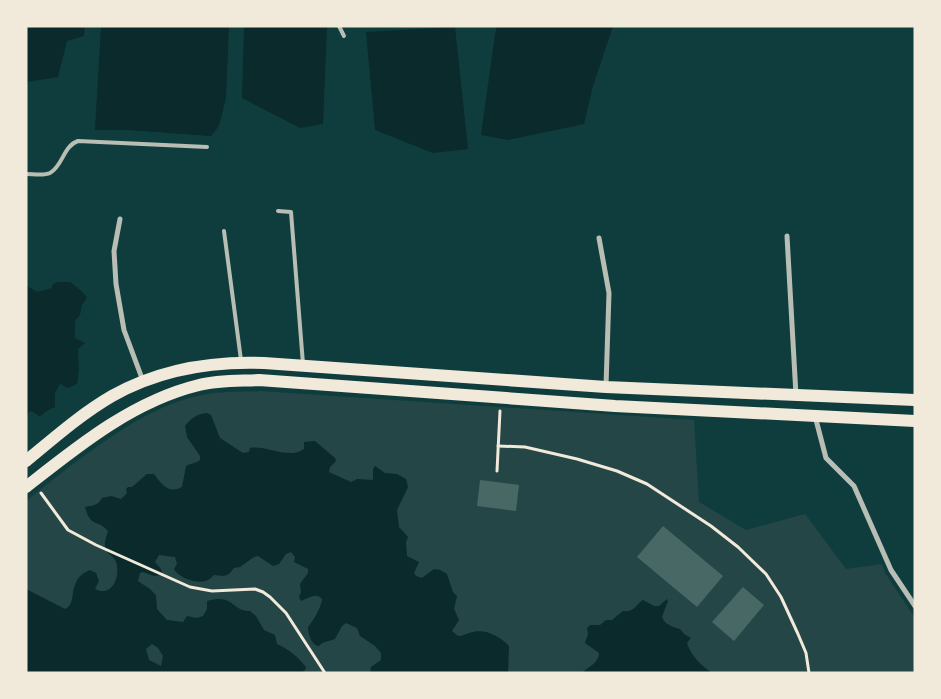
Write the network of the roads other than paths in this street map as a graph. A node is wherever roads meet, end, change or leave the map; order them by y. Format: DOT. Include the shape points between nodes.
graph roads {
  1 [pos="339,26"];
  2 [pos="344,36"];
  3 [pos="207,147"];
  4 [pos="26,174"];
  5 [pos="278,212"];
  6 [pos="120,219"];
  7 [pos="224,232"];
  8 [pos="787,236"];
  9 [pos="599,238"];
  10 [pos="242,362"];
  11 [pos="303,366"];
  12 [pos="143,382"];
  13 [pos="606,387"];
  14 [pos="796,396"];
  15 [pos="915,400"];
  16 [pos="814,416"];
  17 [pos="915,421"];
  18 [pos="26,461"];
  19 [pos="30,484"];
  20 [pos="915,606"];
  1 -- 2 [label="lane"];
  3 -- 4 [label="lane" via="78,141 68,147 52,172"];
  5 -- 11 [label="lane" via="291,212"];
  6 -- 12 [label="street" via="114,251 116,284 124,330"];
  7 -- 10 [label="lane"];
  8 -- 14 [label="street"];
  9 -- 13 [label="street" via="610,293"];
  10 -- 11 [label="main road"];
  10 -- 12 [label="main road" via="172,372"];
  11 -- 13 [label="main road"];
  12 -- 18 [label="main road" via="112,396 76,420"];
  13 -- 14 [label="main road"];
  14 -- 15 [label="main road"];
  16 -- 17 [label="main road"];
  16 -- 19 [label="main road" via="615,406 259,380 200,385 137,409 73,450"];
  16 -- 20 [label="street" via="826,458 854,486 891,570"];
}
